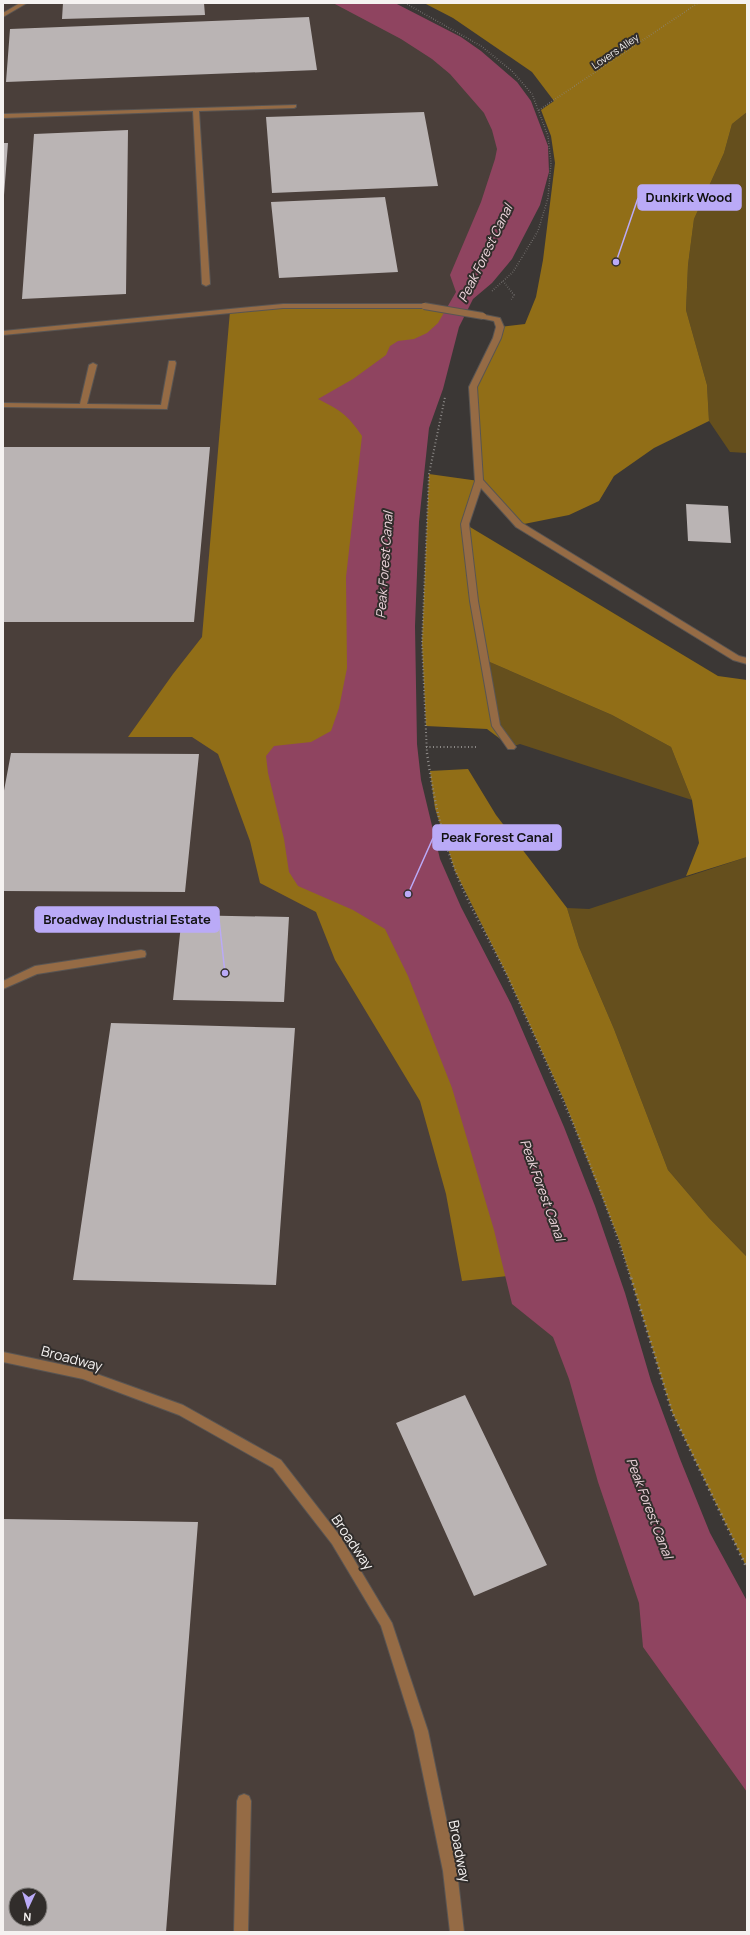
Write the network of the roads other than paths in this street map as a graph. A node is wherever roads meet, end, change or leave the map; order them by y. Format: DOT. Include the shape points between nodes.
graph roads {
  1 [pos="24,3"];
  2 [pos="3,15"];
  3 [pos="294,106"];
  4 [pos="196,111"];
  5 [pos="3,116"];
  6 [pos="206,284"];
  7 [pos="3,333"];
  8 [pos="172,363"];
  9 [pos="93,365"];
  10 [pos="3,406"];
  11 [pos="83,406"];
  12 [pos="479,481"];
  13 [pos="747,661"];
  14 [pos="511,747"];
  15 [pos="141,954"];
  16 [pos="3,985"];
  17 [pos="3,1357"];
  18 [pos="244,1801"];
  19 [pos="241,1932"];
  20 [pos="457,1932"];
  1 -- 2 [label="street"];
  3 -- 4 [label="street"];
  4 -- 5 [label="street"];
  4 -- 6 [label="street"];
  7 -- 12 [label="street, bridge" via="283,306 424,306 497,320 500,327 497,338 473,387"];
  8 -- 11 [label="street" via="164,406"];
  9 -- 11 [label="street"];
  10 -- 11 [label="street"];
  12 -- 13 [label="street" via="519,525 736,658"];
  12 -- 14 [label="street" via="465,524 474,601 496,726"];
  15 -- 16 [label="street" via="35,970"];
  17 -- 20 [label="street, Broadway" via="83,1374 183,1411 277,1464 336,1540 386,1623 421,1731 450,1871"];
  18 -- 19 [label="street"];
}
